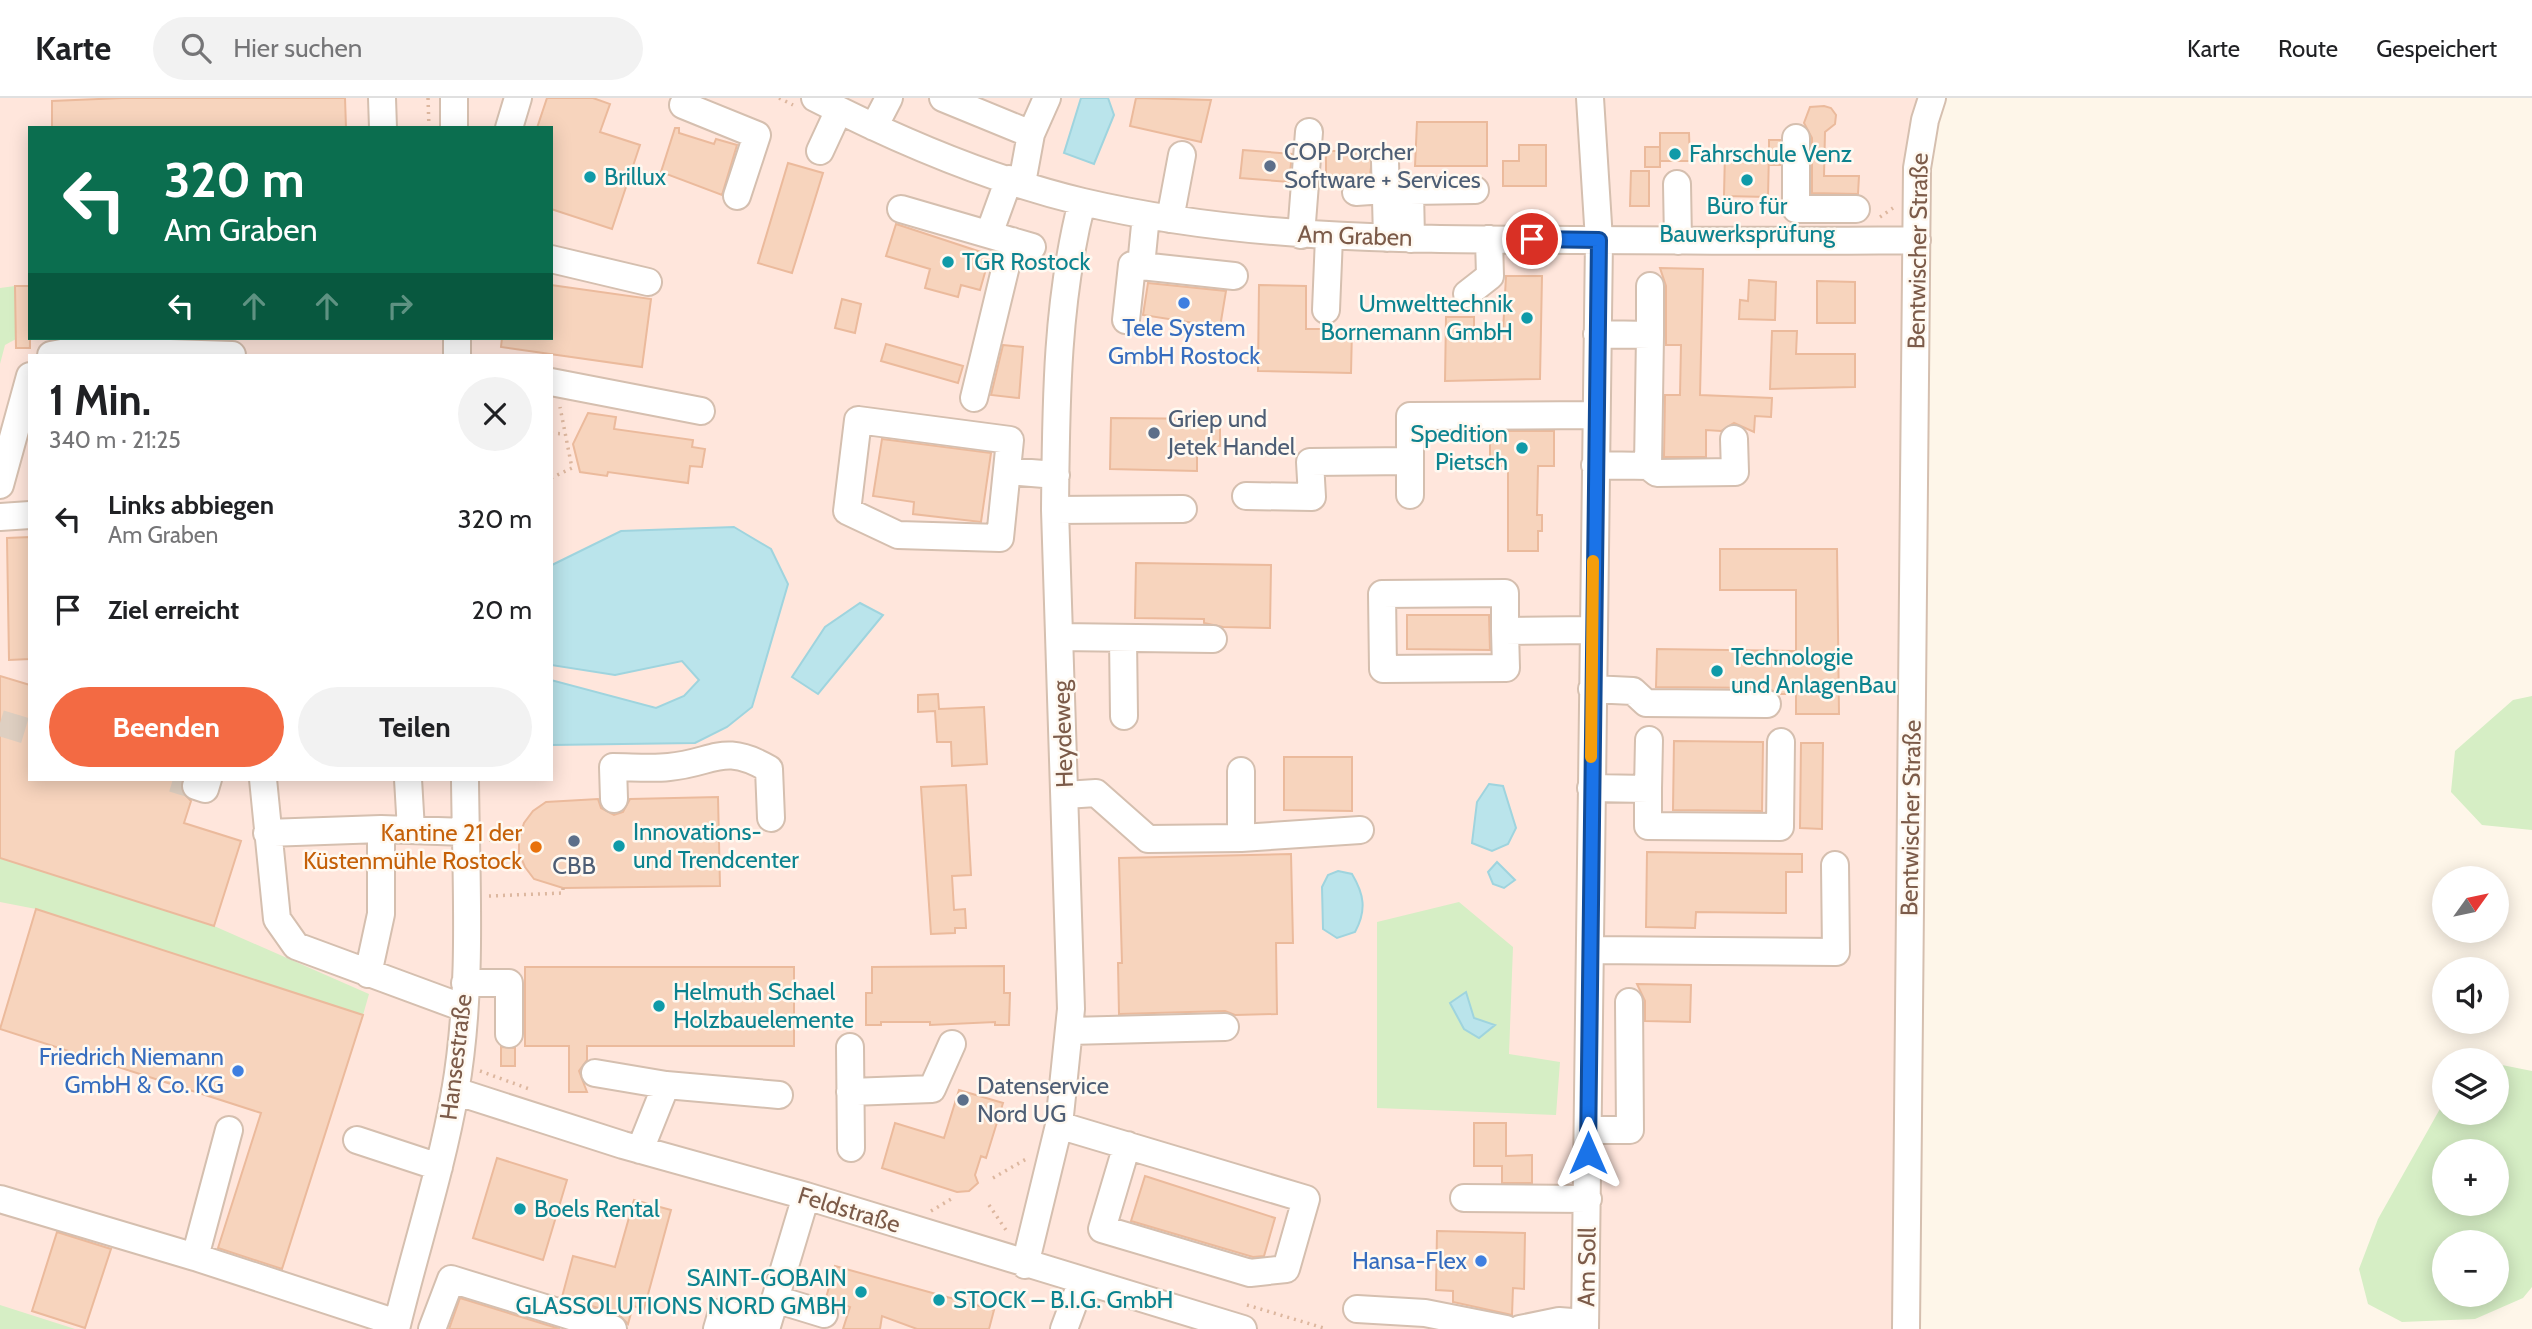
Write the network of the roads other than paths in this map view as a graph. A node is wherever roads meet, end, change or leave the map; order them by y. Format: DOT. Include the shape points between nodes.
graph roads {
  1 [pos="382,98"];
  2 [pos="454,98"];
  3 [pos="518,98"];
  4 [pos="815,98"];
  5 [pos="889,98"];
  6 [pos="943,98"];
  7 [pos="1047,98"];
  8 [pos="1590,98"];
  9 [pos="1932,98"];
  10 [pos="683,105"];
  11 [pos="712,107"];
  12 [pos="839,110"];
  13 [pos="383,126"];
  14 [pos="454,126"];
  15 [pos="510,126"];
  16 [pos="874,127"];
  17 [pos="1309,132"];
  18 [pos="1031,134"];
  19 [pos="1796,138"];
  20 [pos="820,151"];
  21 [pos="1182,155"];
  22 [pos="1385,161"];
  23 [pos="1015,181"];
  24 [pos="1677,184"];
  25 [pos="1385,190"];
  26 [pos="1475,190"];
  27 [pos="1356,191"];
  28 [pos="737,196"];
  29 [pos="1082,202"];
  30 [pos="901,209"];
  31 [pos="1814,209"];
  32 [pos="1856,209"];
  33 [pos="1158,217"];
  34 [pos="1301,235"];
  35 [pos="1329,237"];
  36 [pos="1399,239"];
  37 [pos="1489,239"];
  38 [pos="1011,240"];
  39 [pos="1599,240"];
  40 [pos="1678,240"];
  41 [pos="1917,240"];
  42 [pos="1815,242"];
  43 [pos="553,259"];
  44 [pos="1141,266"];
  45 [pos="1234,276"];
  46 [pos="648,282"];
  47 [pos="1650,286"];
  48 [pos="1467,294"];
  49 [pos="1326,310"];
  50 [pos="1126,320"];
  51 [pos="1597,334"];
  52 [pos="1650,335"];
  53 [pos="56,354"];
  54 [pos="201,354"];
  55 [pos="28,383"];
  56 [pos="553,383"];
  57 [pos="974,398"];
  58 [pos="701,411"];
  59 [pos="1596,415"];
  60 [pos="1734,439"];
  61 [pos="1410,461"];
  62 [pos="1595,465"];
  63 [pos="1648,466"];
  64 [pos="1007,471"];
  65 [pos="1056,475"];
  66 [pos="0,485"];
  67 [pos="1410,495"];
  68 [pos="1246,496"];
  69 [pos="1183,509"];
  70 [pos="1055,510"];
  71 [pos="28,515"];
  72 [pos="0,517"];
  73 [pos="1592,630"];
  74 [pos="1505,631"];
  75 [pos="1060,637"];
  76 [pos="1123,638"];
  77 [pos="1213,639"];
  78 [pos="1591,689"];
  79 [pos="1767,704"];
  80 [pos="1124,716"];
  81 [pos="1649,740"];
  82 [pos="1781,742"];
  83 [pos="1241,771"];
  84 [pos="263,781"];
  85 [pos="408,781"];
  86 [pos="465,781"];
  87 [pos="1591,788"];
  88 [pos="1648,789"];
  89 [pos="1065,795"];
  90 [pos="614,799"];
  91 [pos="771,818"];
  92 [pos="381,829"];
  93 [pos="411,830"];
  94 [pos="1360,830"];
  95 [pos="267,833"];
  96 [pos="476,836"];
  97 [pos="1241,838"];
  98 [pos="1835,865"];
  99 [pos="1590,950"];
  100 [pos="368,974"];
  101 [pos="464,995"];
  102 [pos="1629,1002"];
  103 [pos="1226,1027"];
  104 [pos="1069,1031"];
  105 [pos="509,1034"];
  106 [pos="952,1044"];
  107 [pos="850,1047"];
  108 [pos="595,1073"];
  109 [pos="666,1085"];
  110 [pos="455,1091"];
  111 [pos="850,1092"];
  112 [pos="779,1095"];
  113 [pos="1059,1125"];
  114 [pos="229,1130"];
  115 [pos="1588,1130"];
  116 [pos="357,1140"];
  117 [pos="1127,1145"];
  118 [pos="851,1148"];
  119 [pos="640,1150"];
  120 [pos="439,1167"];
  121 [pos="806,1196"];
  122 [pos="1464,1198"];
  123 [pos="0,1199"];
  124 [pos="1588,1199"];
  125 [pos="195,1257"];
  126 [pos="1025,1265"];
  127 [pos="1082,1281"];
  128 [pos="406,1288"];
  129 [pos="775,1299"];
  130 [pos="441,1300"];
  131 [pos="1357,1309"];
  132 [pos="824,1314"];
  133 [pos="1423,1321"];
  134 [pos="397,1326"];
  135 [pos="1585,1326"];
  136 [pos="432,1329"];
  137 [pos="613,1329"];
  138 [pos="717,1329"];
  139 [pos="1064,1329"];
  140 [pos="1243,1329"];
  141 [pos="1506,1329"];
  142 [pos="1520,1329"];
  143 [pos="1906,1329"];
  1 -- 13 [label="street"];
  2 -- 14 [label="street"];
  3 -- 15 [label="street"];
  4 -- 12 [label="street, Am Graben"];
  5 -- 16 [label="street"];
  6 -- 18 [label="street"];
  7 -- 18 [label="street"];
  8 -- 39 [label="street, Am Soll"];
  9 -- 41 [label="street, Bentwischer Straße" via="1917,168"];
  10 -- 11 [label="street"];
  11 -- 28 [label="street" via="757,135"];
  12 -- 16 [label="street, Am Graben"];
  12 -- 20 [label="street"];
  16 -- 23 [label="street, Am Graben"];
  17 -- 34 [label="street"];
  18 -- 23 [label="street"];
  19 -- 31 [label="street" via="1796,209"];
  21 -- 33 [label="street"];
  22 -- 25 [label="street"];
  23 -- 29 [label="street, Am Graben"];
  23 -- 38 [label="street"];
  24 -- 40 [label="street"];
  25 -- 27 [label="street"];
  25 -- 36 [label="street"];
  26 -- 36 [label="street" via="1410,191"];
  29 -- 33 [label="street, Am Graben"];
  29 -- 65 [label="street, Heydeweg" via="1058,356"];
  30 -- 38 [label="street"];
  31 -- 32 [label="street"];
  31 -- 42 [label="street"];
  33 -- 34 [label="street, Am Graben"];
  33 -- 44 [label="street"];
  34 -- 35 [label="street, Am Graben"];
  35 -- 36 [label="street, Am Graben"];
  35 -- 49 [label="street"];
  36 -- 37 [label="street, Am Graben"];
  37 -- 39 [label="street, Am Graben"];
  37 -- 48 [label="street" via="1490,275"];
  38 -- 57 [label="street"];
  39 -- 40 [label="street, Am Graben"];
  39 -- 51 [label="street, Am Soll"];
  40 -- 42 [label="street, Am Graben"];
  41 -- 42 [label="street, Am Graben"];
  41 -- 143 [label="street, Bentwischer Straße"];
  43 -- 46 [label="street"];
  44 -- 45 [label="street"];
  44 -- 50 [label="street" via="1132,265"];
  47 -- 52 [label="street"];
  51 -- 52 [label="street"];
  51 -- 59 [label="street, Am Soll"];
  52 -- 63 [label="street"];
  53 -- 54 [label="street" via="77,350"];
  55 -- 66 [label="street"];
  56 -- 58 [label="street"];
  59 -- 61 [label="street" via="1410,416"];
  59 -- 62 [label="street, Am Soll"];
  60 -- 63 [label="street" via="1735,472 1657,473"];
  61 -- 67 [label="street"];
  61 -- 68 [label="street" via="1310,462 1312,497"];
  62 -- 63 [label="street"];
  62 -- 73 [label="street, Am Soll"];
  64 -- 64 [label="street" via="1000,538 898,535 847,511 858,420 1010,440"];
  64 -- 65 [label="street"];
  65 -- 70 [label="street, Heydeweg"];
  69 -- 70 [label="street"];
  70 -- 75 [label="street, Heydeweg"];
  71 -- 72 [label="street"];
  73 -- 74 [label="street"];
  73 -- 78 [label="street, Am Soll"];
  74 -- 74 [label="street" via="1505,593 1382,594 1383,669 1506,668"];
  75 -- 76 [label="street"];
  75 -- 89 [label="street, Heydeweg"];
  76 -- 77 [label="street"];
  76 -- 80 [label="street"];
  78 -- 79 [label="street" via="1633,691 1646,703"];
  78 -- 87 [label="street, Am Soll"];
  81 -- 88 [label="street"];
  82 -- 88 [label="street" via="1780,827 1648,827"];
  83 -- 97 [label="street"];
  84 -- 95 [label="street"];
  85 -- 93 [label="street"];
  86 -- 96 [label="street, Hansestraße"];
  87 -- 88 [label="street"];
  87 -- 99 [label="street, Am Soll"];
  89 -- 97 [label="street" via="1096,793 1148,839"];
  89 -- 104 [label="street, Heydeweg"];
  90 -- 91 [label="street" via="613,767 670,767 722,755 747,757 769,769"];
  92 -- 93 [label="street"];
  92 -- 95 [label="street"];
  92 -- 100 [label="street" via="381,914"];
  93 -- 96 [label="street"];
  94 -- 97 [label="street"];
  95 -- 100 [label="street" via="277,919 296,946"];
  96 -- 101 [label="street, Hansestraße"];
  98 -- 99 [label="street" via="1836,952"];
  99 -- 115 [label="street, Am Soll"];
  100 -- 101 [label="street"];
  101 -- 105 [label="street" via="509,983"];
  101 -- 110 [label="street, Hansestraße"];
  102 -- 115 [label="street" via="1630,1130"];
  103 -- 104 [label="street"];
  104 -- 113 [label="street, Heydeweg"];
  106 -- 111 [label="street" via="932,1089"];
  107 -- 111 [label="street"];
  108 -- 109 [label="street"];
  109 -- 112 [label="street"];
  109 -- 119 [label="street"];
  110 -- 119 [label="street, Feldstraße"];
  110 -- 120 [label="street, Hansestraße"];
  111 -- 118 [label="street"];
  113 -- 117 [label="street"];
  113 -- 126 [label="street, Heydeweg"];
  114 -- 125 [label="street"];
  115 -- 124 [label="street, Am Soll"];
  116 -- 120 [label="street"];
  117 -- 117 [label="street" via="1306,1199 1286,1269 1250,1273 1102,1229"];
  119 -- 121 [label="street, Feldstraße"];
  120 -- 128 [label="street, Hansestraße"];
  121 -- 126 [label="street, Feldstraße"];
  121 -- 129 [label="street"];
  122 -- 124 [label="street"];
  123 -- 125 [label="street"];
  124 -- 135 [label="street, Am Soll"];
  125 -- 134 [label="street"];
  126 -- 127 [label="street, Feldstraße"];
  127 -- 139 [label="street"];
  127 -- 140 [label="street, Feldstraße"];
  128 -- 130 [label="street"];
  128 -- 134 [label="street, Hansestraße"];
  129 -- 132 [label="street"];
  129 -- 138 [label="street" via="767,1326 722,1312"];
  130 -- 136 [label="street"];
  130 -- 137 [label="street" via="451,1279"];
  131 -- 133 [label="street"];
  133 -- 141 [label="street"];
  135 -- 142 [label="street" via="1559,1321"];
}
